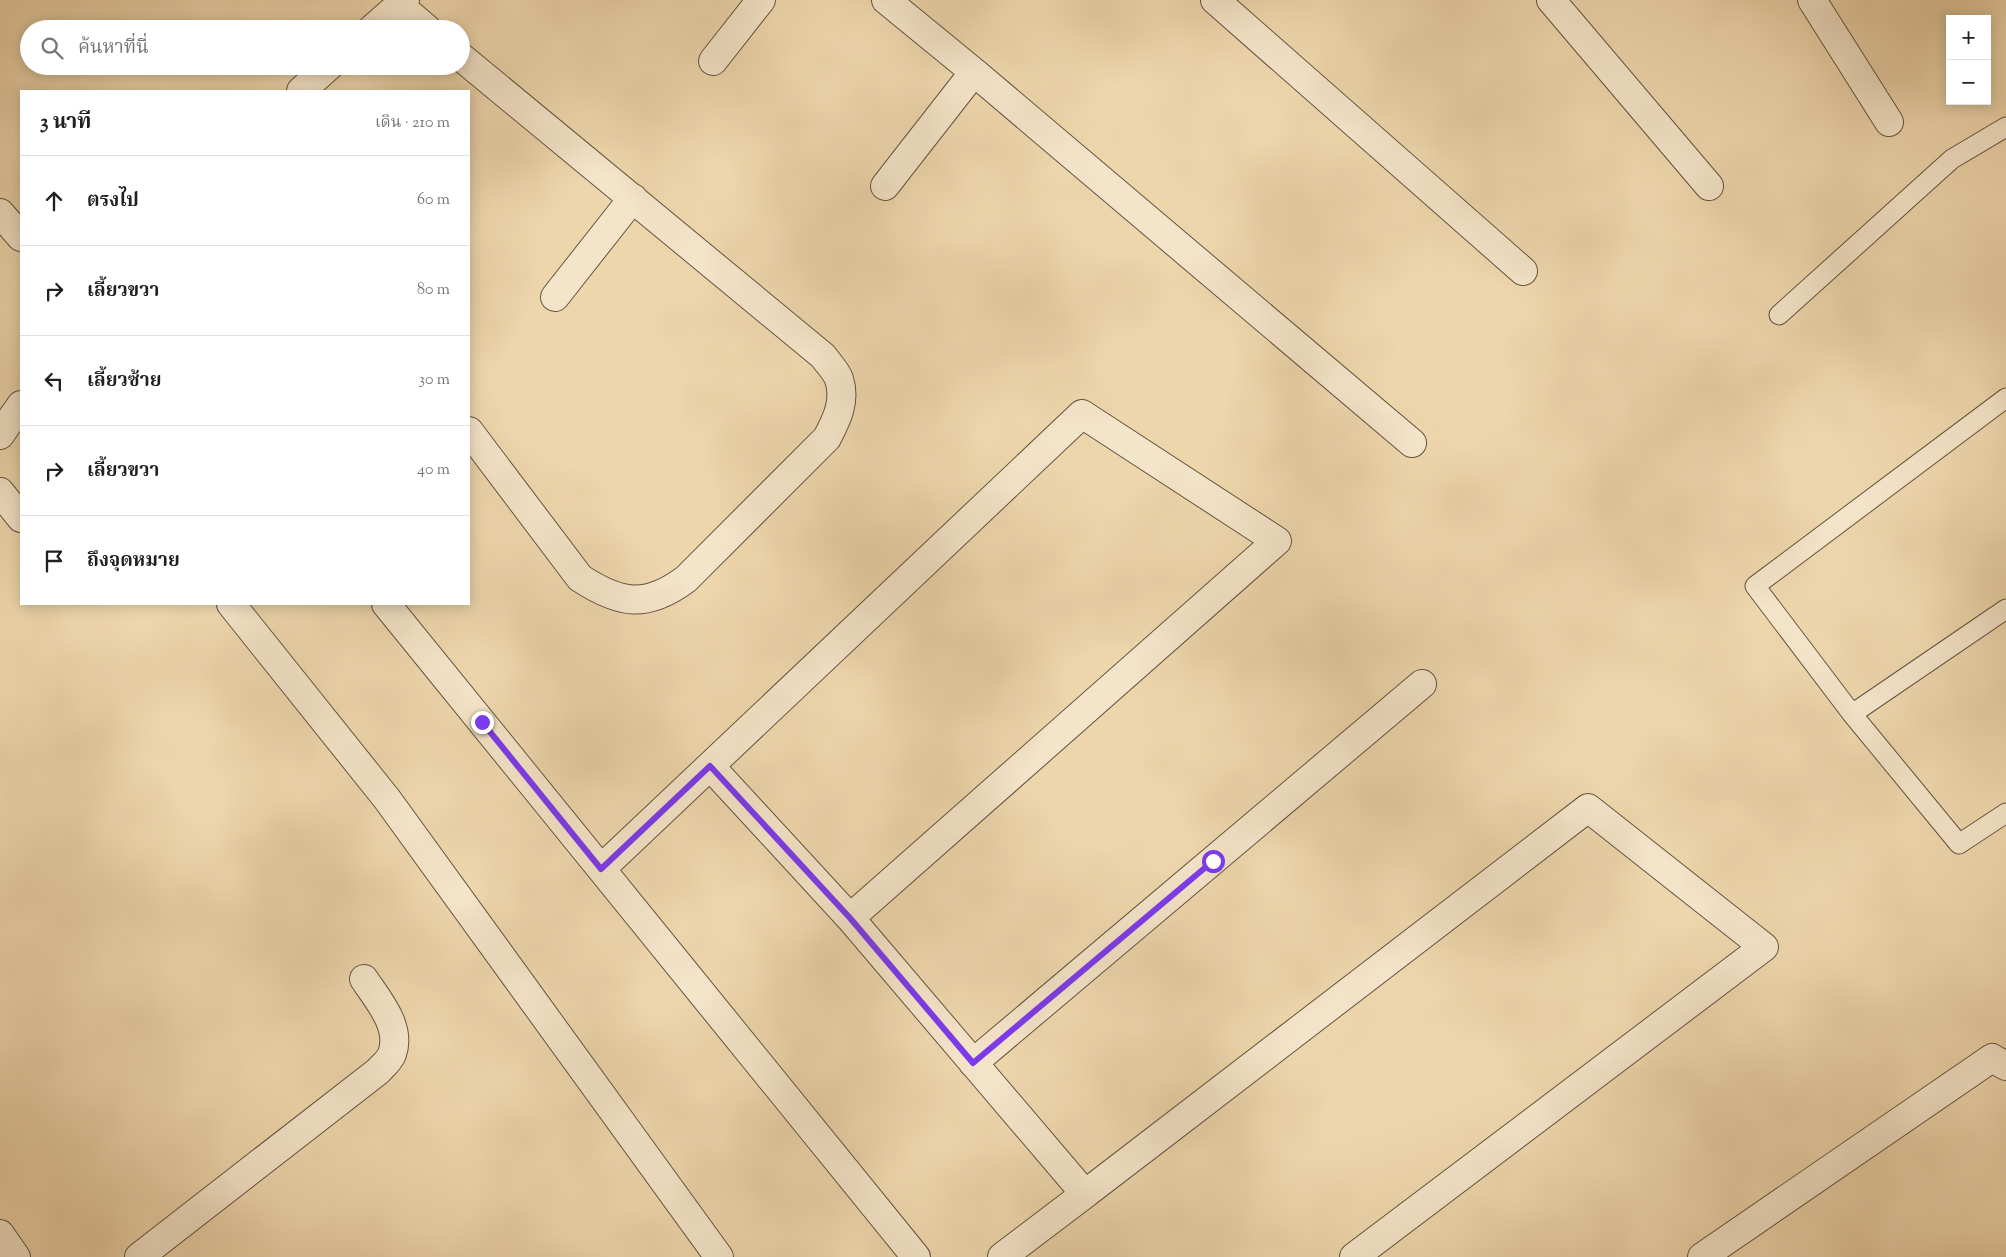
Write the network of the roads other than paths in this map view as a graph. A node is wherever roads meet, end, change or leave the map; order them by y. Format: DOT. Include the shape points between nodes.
graph roads {
  1 [pos="761,0"];
  2 [pos="886,0"];
  3 [pos="1215,0"];
  4 [pos="1551,0"];
  5 [pos="1812,0"];
  6 [pos="402,3"];
  7 [pos="382,20"];
  8 [pos="418,20"];
  9 [pos="713,61"];
  10 [pos="470,64"];
  11 [pos="974,72"];
  12 [pos="319,75"];
  13 [pos="302,90"];
  14 [pos="1889,122"];
  15 [pos="2006,127"];
  16 [pos="885,186"];
  17 [pos="1710,186"];
  18 [pos="633,198"];
  19 [pos="0,213"];
  20 [pos="20,236"];
  21 [pos="1523,270"];
  22 [pos="555,297"];
  23 [pos="1780,316"];
  24 [pos="2006,398"];
  25 [pos="20,406"];
  26 [pos="470,432"];
  27 [pos="0,435"];
  28 [pos="1412,443"];
  29 [pos="0,492"];
  30 [pos="20,517"];
  31 [pos="232,605"];
  32 [pos="387,605"];
  33 [pos="2006,609"];
  34 [pos="1422,684"];
  35 [pos="1852,714"];
  36 [pos="710,766"];
  37 [pos="2006,813"];
  38 [pos="601,869"];
  39 [pos="850,918"];
  40 [pos="364,979"];
  41 [pos="973,1063"];
  42 [pos="2006,1066"];
  43 [pos="1085,1194"];
  44 [pos="0,1234"];
  45 [pos="16,1257"];
  46 [pos="139,1257"];
  47 [pos="719,1257"];
  48 [pos="916,1257"];
  49 [pos="1002,1257"];
  50 [pos="1354,1257"];
  51 [pos="1702,1257"];
  1 -- 9 [label="street"];
  2 -- 11 [label="street"];
  3 -- 21 [label="street"];
  4 -- 17 [label="street"];
  5 -- 14 [label="street"];
  6 -- 7 [label="street"];
  6 -- 8 [label="street"];
  10 -- 18 [label="street"];
  11 -- 16 [label="street"];
  11 -- 28 [label="street"];
  12 -- 13 [label="street"];
  15 -- 23 [label="lane" via="1952,159"];
  18 -- 22 [label="street"];
  18 -- 26 [label="street" via="824,356 839,378 842,397 840,414 827,438 686,580 656,598 638,599 614,597 580,578"];
  19 -- 20 [label="street"];
  24 -- 35 [label="lane" via="1755,586"];
  25 -- 27 [label="street"];
  29 -- 30 [label="street"];
  31 -- 47 [label="street" via="387,799"];
  32 -- 38 [label="street"];
  33 -- 35 [label="lane"];
  34 -- 41 [label="street"];
  35 -- 37 [label="lane" via="1959,844"];
  36 -- 38 [label="street"];
  36 -- 39 [label="street"];
  36 -- 39 [label="street" via="1082,414 1277,541"];
  38 -- 48 [label="street"];
  39 -- 41 [label="street"];
  40 -- 46 [label="street" via="389,1018 394,1035 392,1054 377,1072"];
  41 -- 43 [label="street"];
  42 -- 51 [label="street" via="1992,1058"];
  43 -- 49 [label="street"];
  43 -- 50 [label="street" via="1588,808 1764,947"];
  44 -- 45 [label="street"];
}
